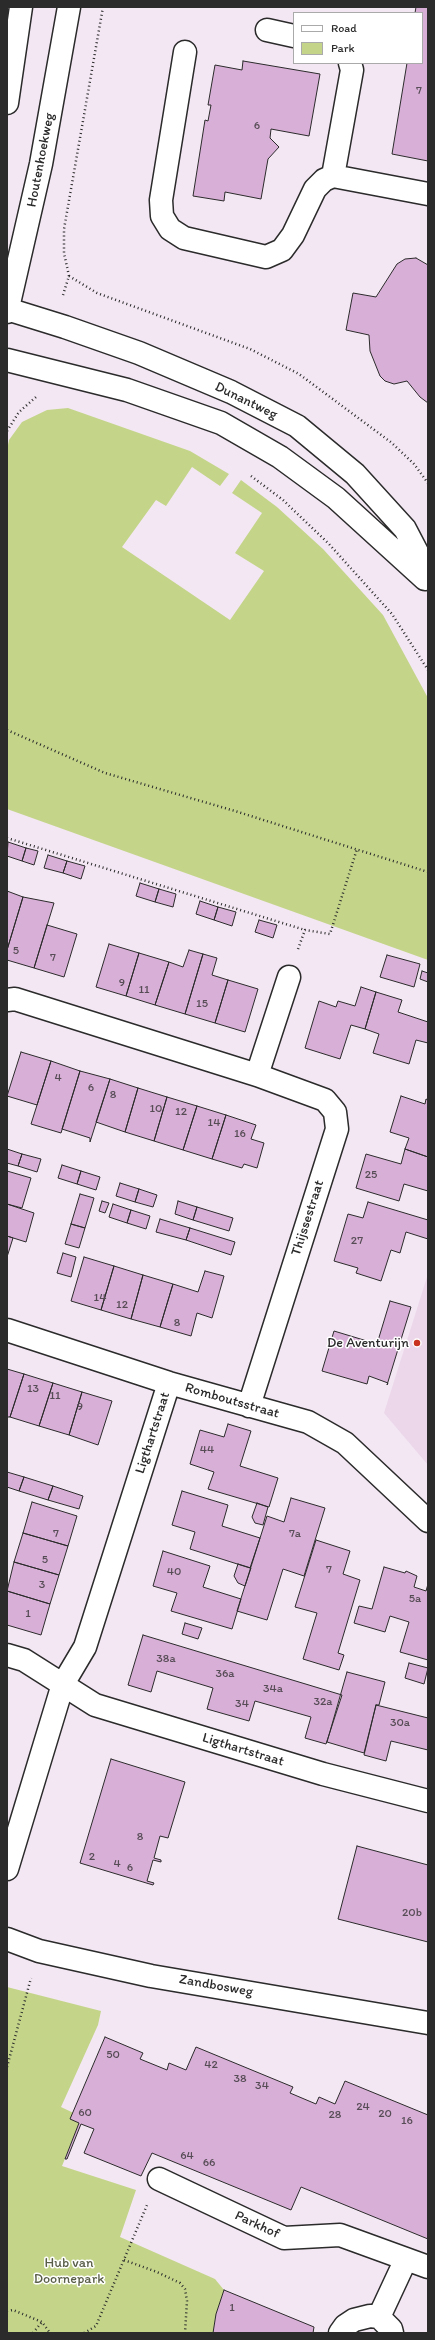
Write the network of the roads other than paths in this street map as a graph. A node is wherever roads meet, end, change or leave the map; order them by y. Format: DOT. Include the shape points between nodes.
graph roads {
  1 [pos="21,7"];
  2 [pos="69,7"];
  3 [pos="267,30"];
  4 [pos="293,36"];
  5 [pos="185,52"];
  6 [pos="350,64"];
  7 [pos="7,103"];
  8 [pos="333,176"];
  9 [pos="428,194"];
  10 [pos="7,310"];
  11 [pos="7,360"];
  12 [pos="428,573"];
  13 [pos="428,581"];
  14 [pos="290,977"];
  15 [pos="7,1000"];
  16 [pos="257,1075"];
  17 [pos="7,1330"];
  18 [pos="169,1383"];
  19 [pos="249,1406"];
  20 [pos="428,1521"];
  21 [pos="7,1655"];
  22 [pos="63,1684"];
  23 [pos="428,1801"];
  24 [pos="7,1869"];
  25 [pos="7,1939"];
  26 [pos="428,2024"];
  27 [pos="159,2179"];
  28 [pos="406,2259"];
  29 [pos="428,2267"];
  30 [pos="385,2325"];
  31 [pos="340,2333"];
  1 -- 7 [label="street"];
  2 -- 10 [label="street, Houtenhoekweg" via="41,164"];
  3 -- 4 [label="street"];
  5 -- 8 [label="street" via="161,200 162,216 170,229 184,238 266,257 282,250 293,235 315,189 324,180"];
  6 -- 8 [label="street" via="352,70"];
  8 -- 9 [label="street"];
  10 -- 12 [label="street, Dunantweg" via="139,353 231,392 297,426 354,474 405,529"];
  11 -- 13 [label="street" via="127,390 221,423 280,457 336,498"];
  14 -- 16 [label="street"];
  15 -- 16 [label="street, Thijssestraat" via="15,999"];
  16 -- 19 [label="street, Thijssestraat" via="325,1100 335,1112 337,1129"];
  17 -- 18 [label="street, Romboutsstraat"];
  18 -- 19 [label="street, Romboutsstraat"];
  18 -- 22 [label="street, Ligthartstraat" via="85,1647"];
  19 -- 20 [label="street, Romboutsstraat" via="308,1422 346,1443"];
  21 -- 22 [label="street" via="24,1660"];
  22 -- 23 [label="street, Ligthartstraat" via="95,1705 323,1774"];
  22 -- 24 [label="street, Ligthartstraat"];
  25 -- 26 [label="street, Zandbosweg" via="39,1951 151,1976"];
  27 -- 28 [label="street, Parkhof" via="284,2238 340,2235"];
  28 -- 29 [label="street, Parkhof"];
  28 -- 30 [label="street"];
  30 -- 31 [label="street" via="370,2316 354,2320"];
}
